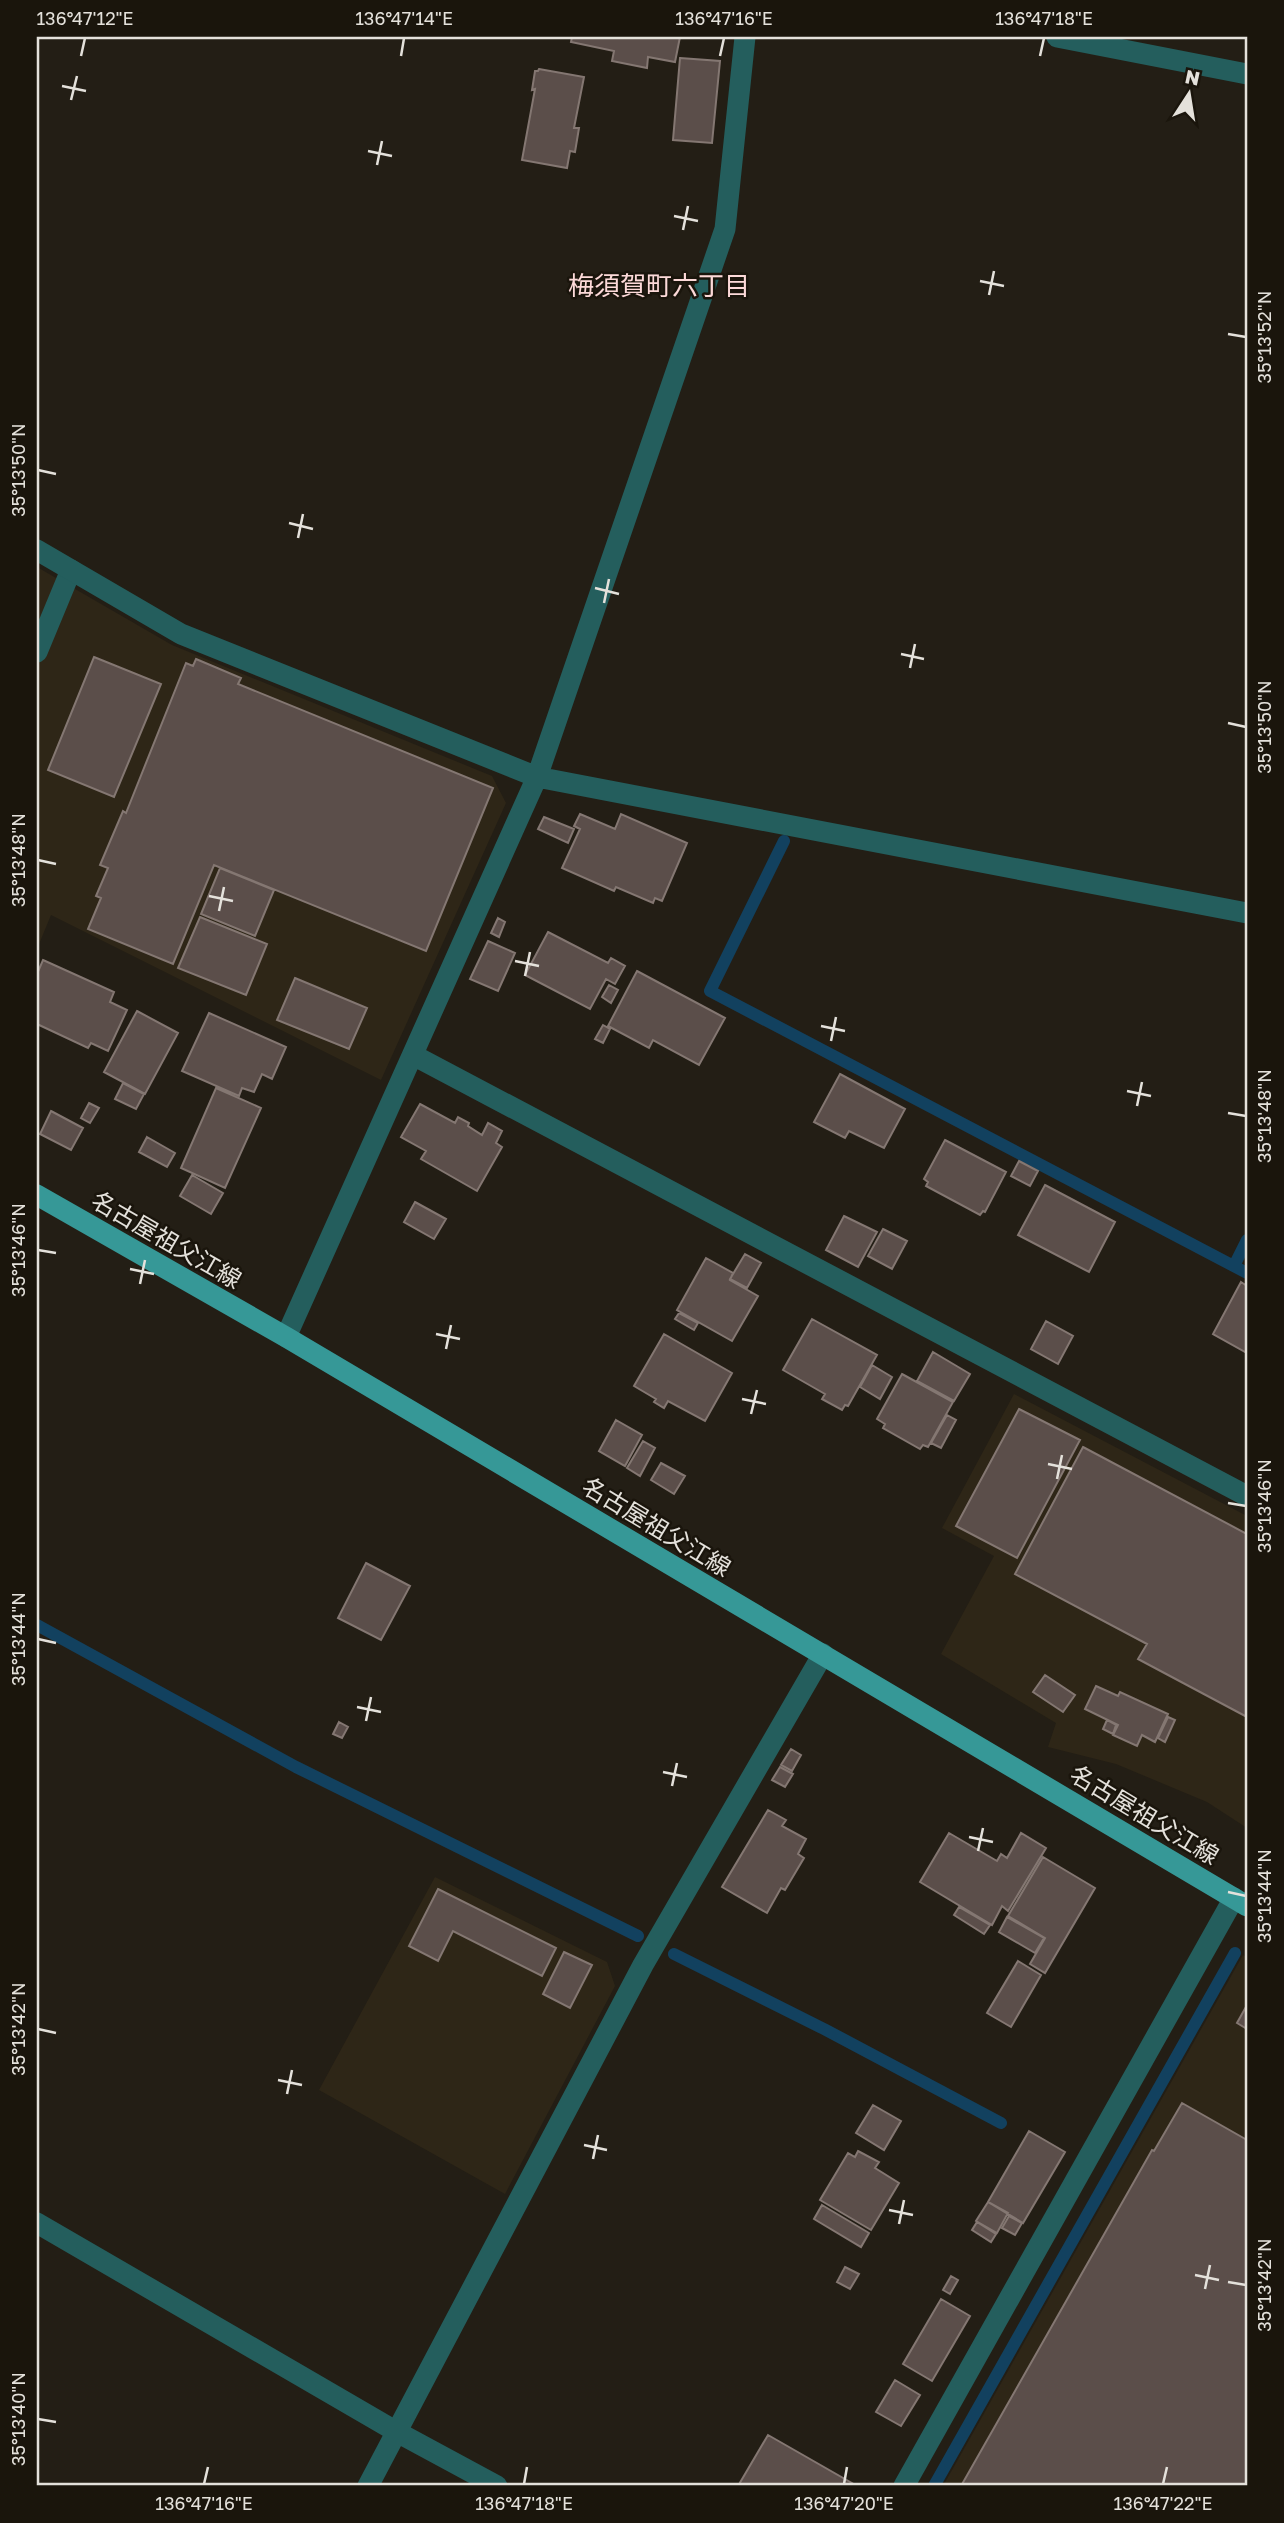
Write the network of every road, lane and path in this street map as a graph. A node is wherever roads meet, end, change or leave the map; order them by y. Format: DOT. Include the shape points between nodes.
graph roads {
  1 [pos="745,37"];
  2 [pos="1058,37"];
  3 [pos="1247,74"];
  4 [pos="37,550"];
  5 [pos="71,570"];
  6 [pos="37,652"];
  7 [pos="537,777"];
  8 [pos="1247,913"];
  9 [pos="413,1055"];
  10 [pos="37,1195"];
  11 [pos="286,1337"];
  12 [pos="1247,1496"];
  13 [pos="823,1654"];
  14 [pos="1241,1902"];
  15 [pos="37,2223"];
  16 [pos="397,2432"];
  17 [pos="368,2486"];
  18 [pos="497,2486"];
  19 [pos="904,2486"];
  1 -- 7 [label="street" via="725,229"];
  2 -- 3 [label="street"];
  4 -- 5 [label="street"];
  5 -- 6 [label="street"];
  5 -- 7 [label="street" via="181,634"];
  7 -- 8 [label="street"];
  7 -- 9 [label="street"];
  9 -- 11 [label="street"];
  9 -- 12 [label="street"];
  10 -- 11 [label="main road, 名古屋祖父江線"];
  11 -- 13 [label="main road, 名古屋祖父江線"];
  13 -- 14 [label="main road, 名古屋祖父江線"];
  13 -- 16 [label="street" via="643,1965"];
  14 -- 19 [label="street"];
  15 -- 16 [label="street"];
  16 -- 17 [label="street"];
  16 -- 18 [label="street"];
}
